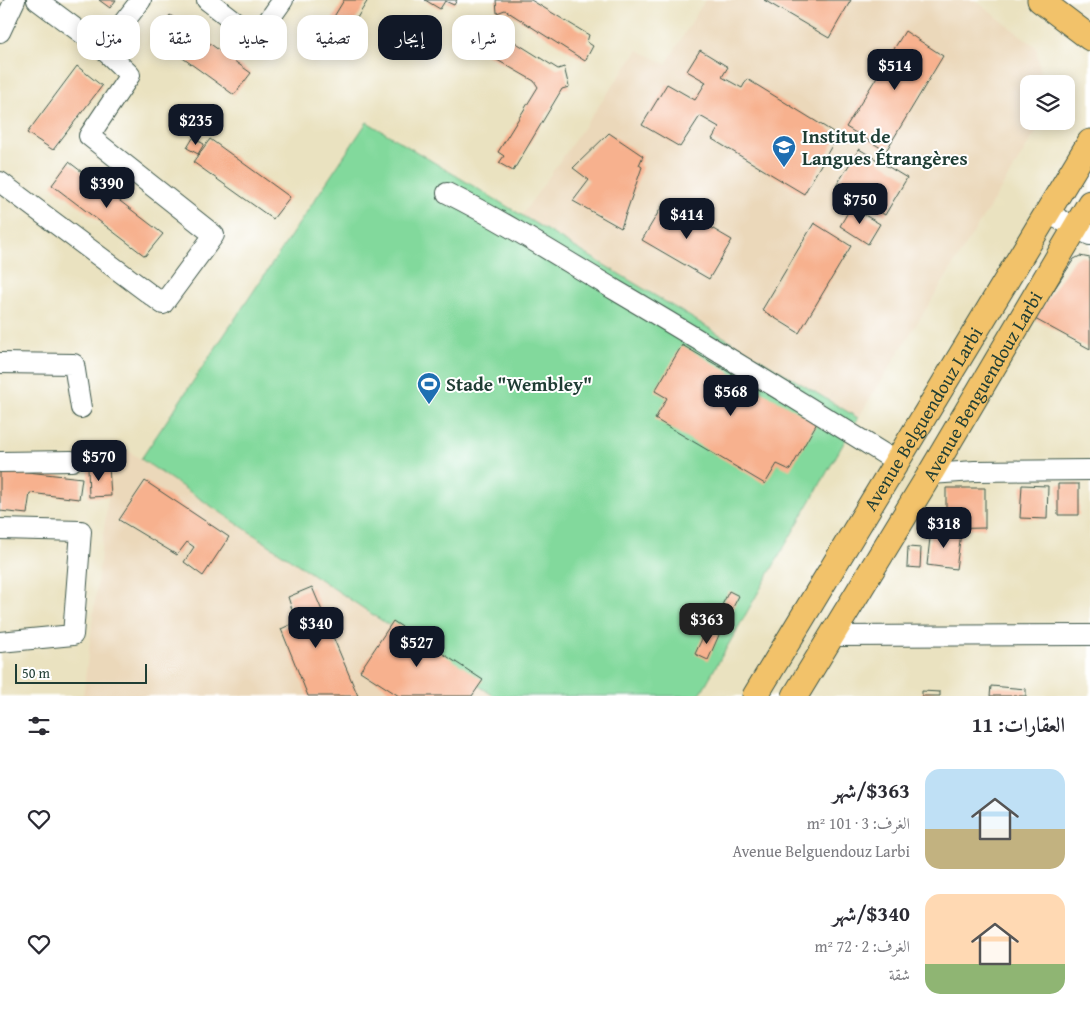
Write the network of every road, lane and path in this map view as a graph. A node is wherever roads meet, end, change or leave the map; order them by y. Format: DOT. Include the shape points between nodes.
graph roads {
  1 [pos="15,0"];
  2 [pos="37,0"];
  3 [pos="141,0"];
  4 [pos="207,0"];
  5 [pos="283,0"];
  6 [pos="1040,0"];
  7 [pos="129,15"];
  8 [pos="77,30"];
  9 [pos="0,32"];
  10 [pos="1090,38"];
  11 [pos="114,60"];
  12 [pos="1090,142"];
  13 [pos="0,182"];
  14 [pos="447,192"];
  15 [pos="1090,203"];
  16 [pos="1047,213"];
  17 [pos="1083,232"];
  18 [pos="0,363"];
  19 [pos="81,408"];
  20 [pos="72,460"];
  21 [pos="0,462"];
  22 [pos="897,462"];
  23 [pos="1090,470"];
  24 [pos="930,474"];
  25 [pos="0,529"];
  26 [pos="830,636"];
  27 [pos="1090,636"];
  28 [pos="0,642"];
  29 [pos="755,696"];
  30 [pos="795,696"];
  1 -- 9 [label="street"];
  2 -- 8 [label="street"];
  3 -- 7 [label="street"];
  4 -- 5 [label="street" via="256,38"];
  6 -- 10 [label="main road"];
  11 -- 13 [label="street" via="130,75 89,136 214,235 163,304"];
  12 -- 16 [label="main road, Avenue Belguendouz Larbi"];
  14 -- 22 [label="street" via="646,308"];
  15 -- 17 [label="main road, Avenue Benguendouz Larbi"];
  16 -- 17 [label="street"];
  16 -- 22 [label="main road, Avenue Belguendouz Larbi"];
  17 -- 24 [label="main road, Avenue Benguendouz Larbi"];
  18 -- 19 [label="street" via="74,364"];
  20 -- 21 [label="street"];
  22 -- 29 [label="main road, Avenue Belguendouz Larbi"];
  23 -- 24 [label="street"];
  24 -- 26 [label="main road, Avenue Benguendouz Larbi"];
  25 -- 28 [label="street" via="81,531 73,635"];
  26 -- 27 [label="street"];
  26 -- 30 [label="main road, Avenue Benguendouz Larbi"];
}
